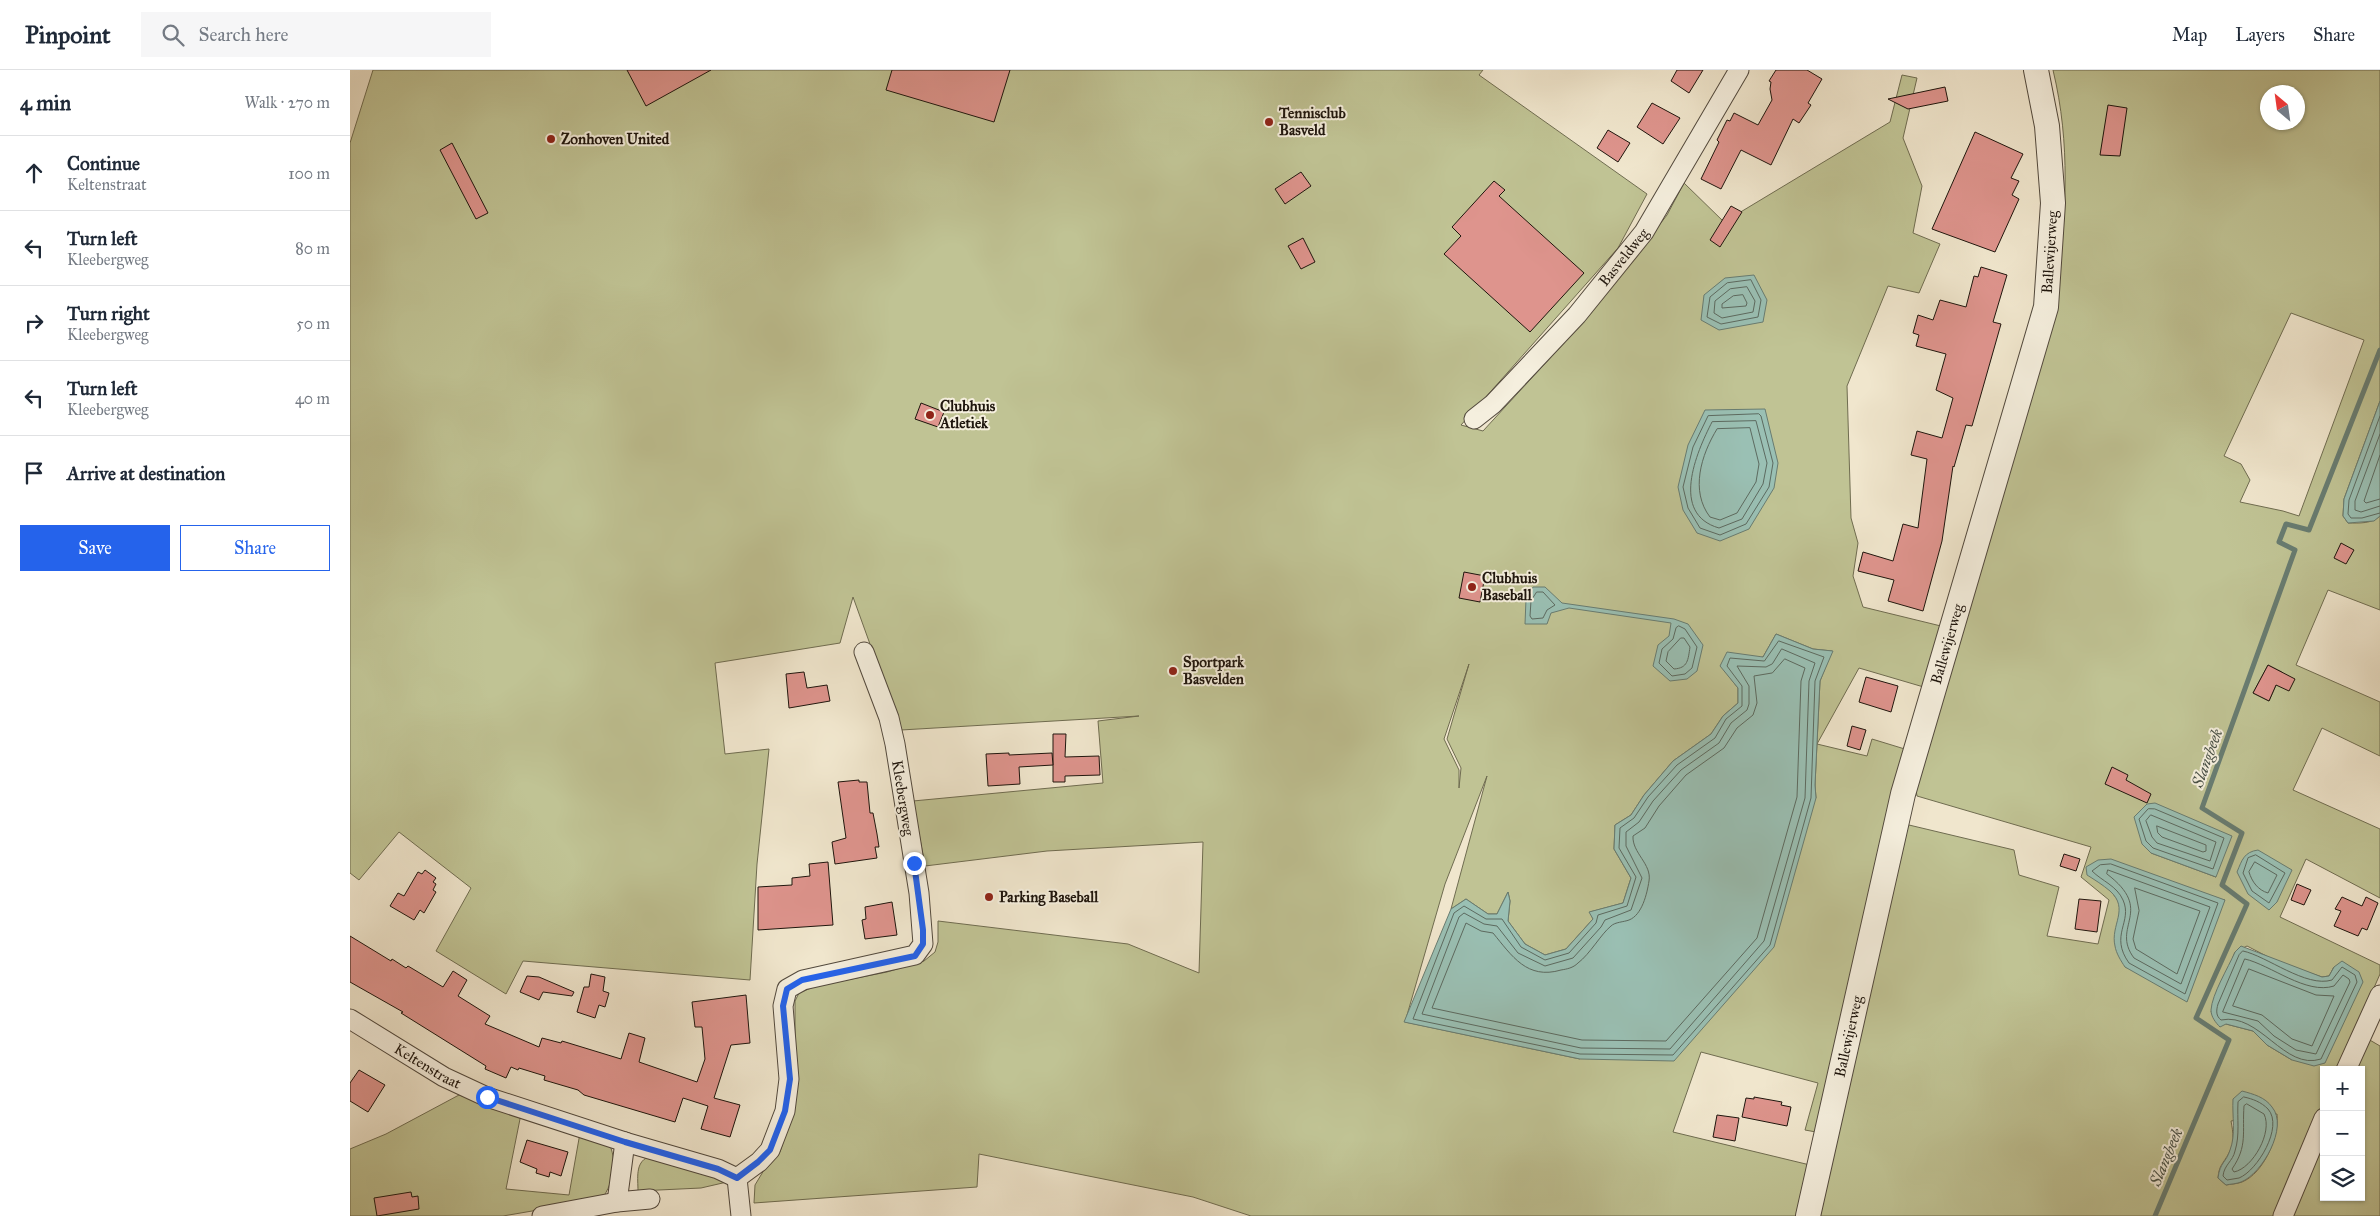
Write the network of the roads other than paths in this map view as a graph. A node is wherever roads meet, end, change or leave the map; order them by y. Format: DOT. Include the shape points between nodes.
graph roads {
  1 [pos="1739,70"];
  2 [pos="2036,70"];
  3 [pos="1474,419"];
  4 [pos="864,652"];
  5 [pos="2380,995"];
  6 [pos="350,1019"];
  7 [pos="2348,1066"];
  8 [pos="2320,1128"];
  9 [pos="625,1142"];
  10 [pos="737,1178"];
  11 [pos="650,1199"];
  12 [pos="617,1202"];
  13 [pos="542,1216"];
  14 [pos="741,1216"];
  15 [pos="1808,1216"];
  16 [pos="2283,1216"];
  1 -- 3 [label="street, Basveldweg" via="1644,232 1577,315"];
  2 -- 15 [label="street, Ballewijerweg" via="2047,126 2053,203 2046,307 1903,794"];
  4 -- 10 [label="street, Kleebergweg" via="889,718 919,893 923,944 915,956 802,980 787,989 783,1006 790,1079 785,1111 770,1150"];
  5 -- 7 [label="street"];
  6 -- 9 [label="street, Keltenstraat" via="444,1077 487,1097"];
  8 -- 16 [label="street"];
  9 -- 10 [label="street, Keltenstraat" via="718,1169"];
  9 -- 12 [label="street"];
  10 -- 14 [label="street"];
  11 -- 12 [label="street"];
  12 -- 13 [label="street"];
}
